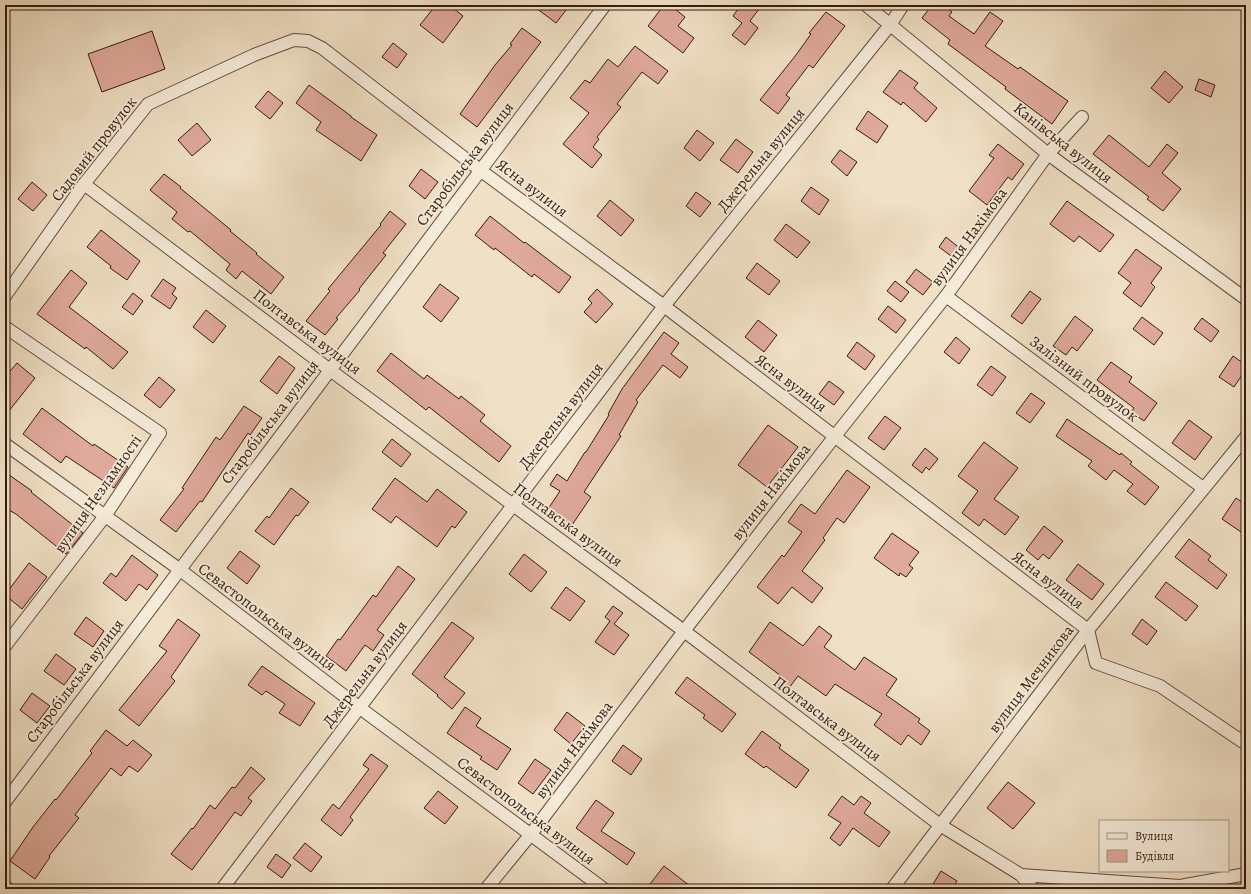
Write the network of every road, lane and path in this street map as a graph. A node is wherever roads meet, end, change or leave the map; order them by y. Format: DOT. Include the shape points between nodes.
graph roads {
  1 [pos="605,5"];
  2 [pos="866,5"];
  3 [pos="903,5"];
  4 [pos="890,25"];
  5 [pos="308,41"];
  6 [pos="1082,117"];
  7 [pos="1048,154"];
  8 [pos="480,170"];
  9 [pos="84,184"];
  10 [pos="5,296"];
  11 [pos="946,296"];
  12 [pos="1246,299"];
  13 [pos="664,306"];
  14 [pos="5,327"];
  15 [pos="330,370"];
  16 [pos="835,436"];
  17 [pos="1246,436"];
  18 [pos="5,444"];
  19 [pos="1203,488"];
  20 [pos="514,505"];
  21 [pos="105,516"];
  22 [pos="179,570"];
  23 [pos="1088,630"];
  24 [pos="684,631"];
  25 [pos="5,646"];
  26 [pos="360,708"];
  27 [pos="1246,742"];
  28 [pos="5,802"];
  29 [pos="940,825"];
  30 [pos="531,834"];
  31 [pos="1246,874"];
  32 [pos="1021,876"];
  33 [pos="5,886"];
  34 [pos="8,889"];
  35 [pos="222,889"];
  36 [pos="486,889"];
  37 [pos="604,889"];
  38 [pos="892,889"];
  39 [pos="1033,889"];
  1 -- 8 [label="street, Старобільська вулиця"];
  2 -- 4 [label="street, Канівська вулиця"];
  3 -- 4 [label="street, Джерельна вулиця"];
  4 -- 7 [label="street, Канівська вулиця"];
  4 -- 13 [label="street, Джерельна вулиця"];
  5 -- 8 [label="street, Ясна вулиця" via="322,48"];
  5 -- 9 [label="street, Садовий провулок" via="294,40 254,55 148,104"];
  6 -- 7 [label="street, вулиця Нахімова"];
  7 -- 11 [label="street, вулиця Нахімова"];
  7 -- 12 [label="street, Канівська вулиця"];
  8 -- 13 [label="street, Ясна вулиця"];
  8 -- 15 [label="street, Старобільська вулиця"];
  9 -- 10 [label="street, Садовий провулок"];
  9 -- 15 [label="street, Полтавська вулиця"];
  11 -- 16 [label="street, вулиця Нахімова"];
  11 -- 19 [label="street, Залізний провулок"];
  13 -- 16 [label="street, Ясна вулиця"];
  13 -- 20 [label="street, Джерельна вулиця"];
  14 -- 21 [label="street, вулиця Незламності" via="160,433"];
  15 -- 20 [label="street, Полтавська вулиця"];
  15 -- 22 [label="street, Старобільська вулиця"];
  16 -- 23 [label="street, Ясна вулиця"];
  16 -- 24 [label="street, вулиця Нахімова"];
  17 -- 19 [label="street, вулиця Мечникова"];
  18 -- 21 [label="street, Севастопольська вулиця"];
  19 -- 23 [label="street, вулиця Мечникова"];
  20 -- 24 [label="street, Полтавська вулиця"];
  20 -- 26 [label="street, Джерельна вулиця"];
  21 -- 22 [label="street, Севастопольська вулиця"];
  21 -- 25 [label="street, вулиця Незламності"];
  22 -- 26 [label="street, Севастопольська вулиця"];
  22 -- 28 [label="street, Старобільська вулиця"];
  23 -- 27 [label="street, Ясна вулиця" via="1096,663 1160,686"];
  23 -- 29 [label="street, вулиця Мечникова"];
  24 -- 29 [label="street, Полтавська вулиця"];
  24 -- 30 [label="street, вулиця Нахімова"];
  26 -- 30 [label="street, Севастопольська вулиця"];
  26 -- 35 [label="street, Джерельна вулиця"];
  29 -- 32 [label="street, Полтавська вулиця"];
  29 -- 38 [label="street, вулиця Мечникова"];
  30 -- 36 [label="street, вулиця Нахімова"];
  30 -- 37 [label="street, Севастопольська вулиця"];
  31 -- 32 [label="street" via="1180,886"];
  32 -- 39 [label="street, Полтавська вулиця"];
  33 -- 34 [label="street"];
}
